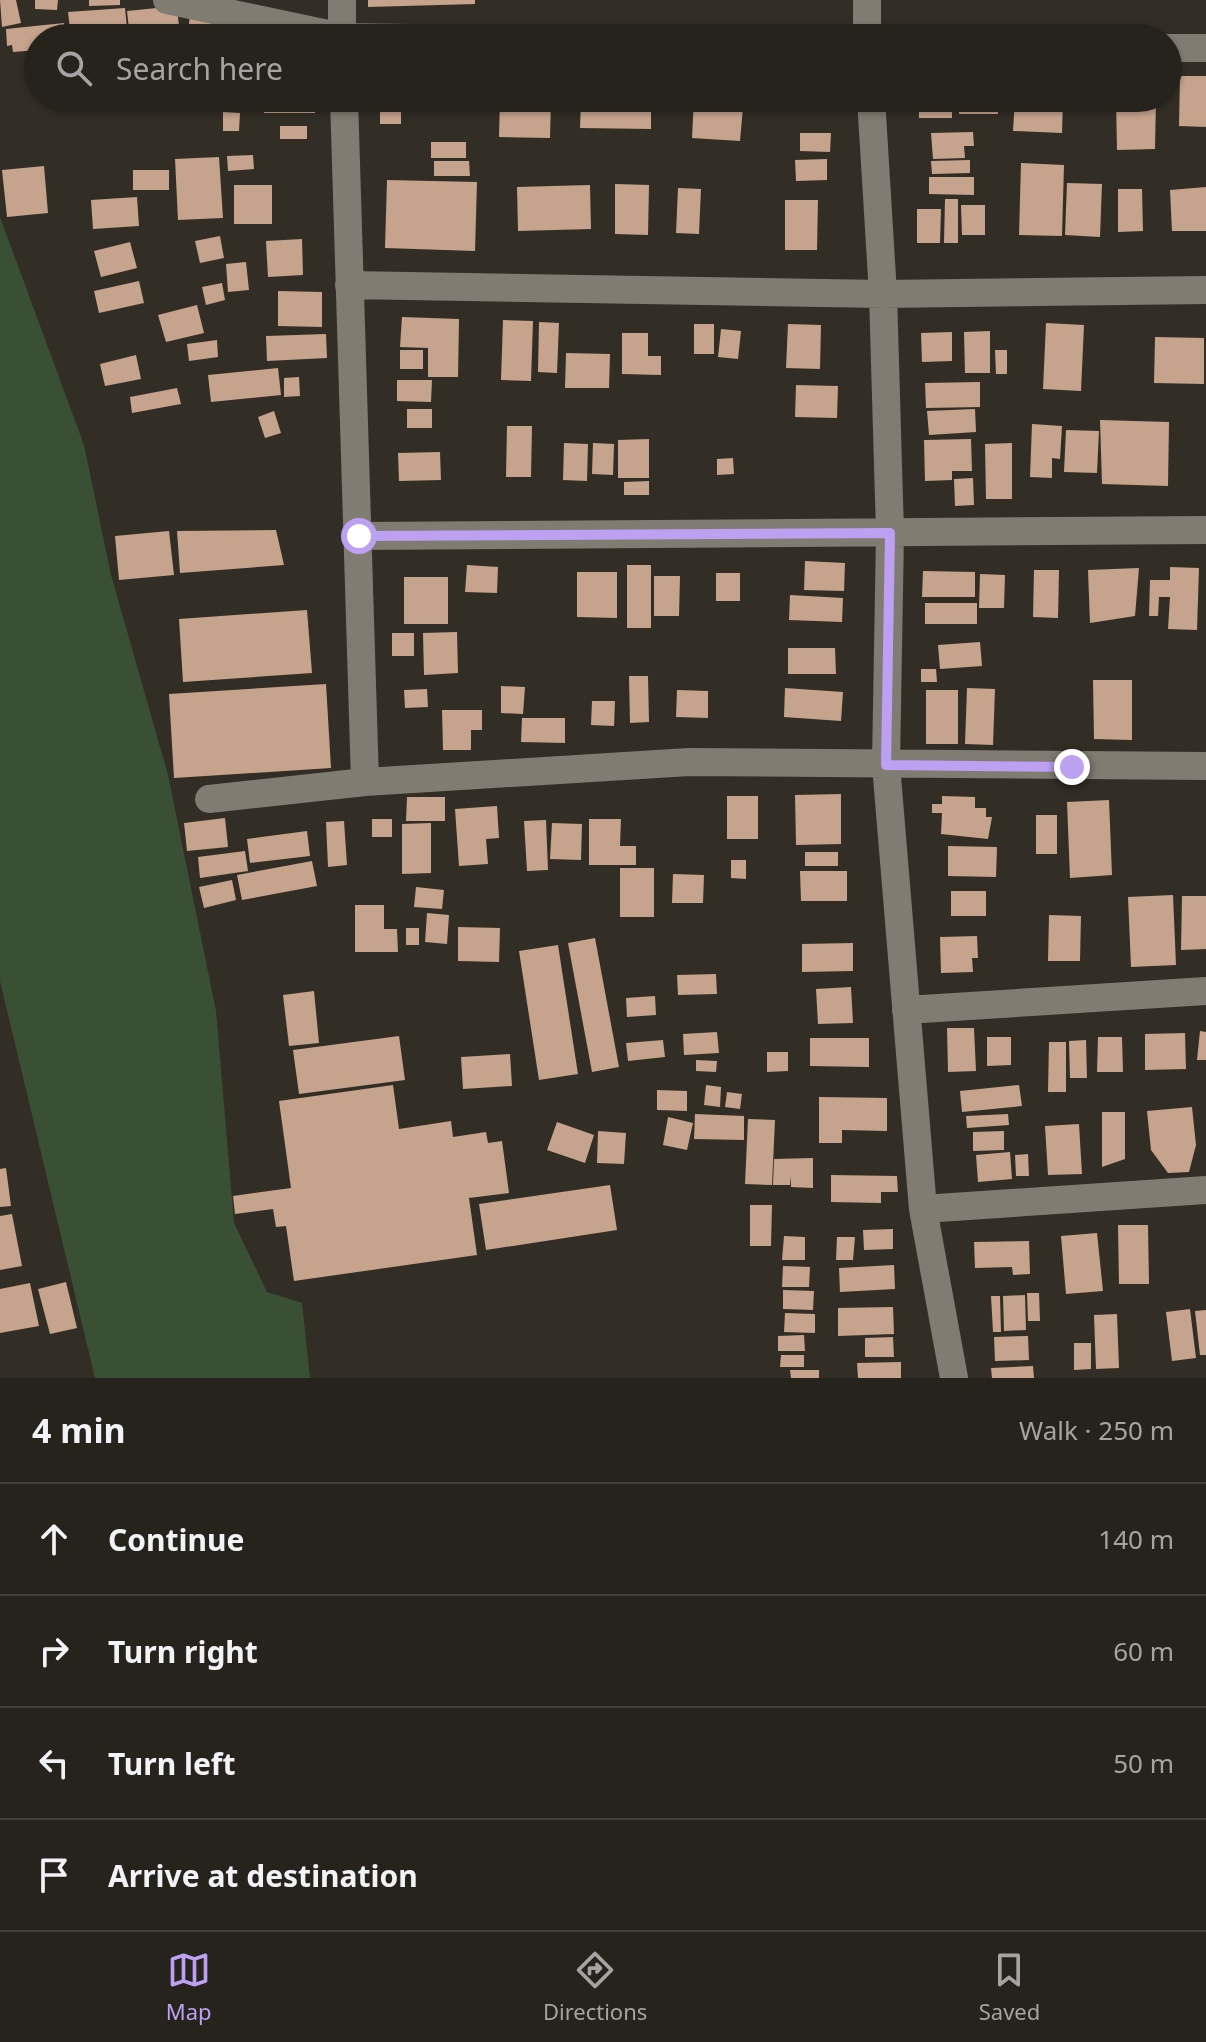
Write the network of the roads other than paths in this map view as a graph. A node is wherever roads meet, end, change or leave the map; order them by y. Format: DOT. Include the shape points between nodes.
graph roads {
  1 [pos="167,0"];
  2 [pos="342,0"];
  3 [pos="867,0"];
  4 [pos="281,24"];
  5 [pos="342,24"];
  6 [pos="867,24"];
  7 [pos="1182,48"];
  8 [pos="1206,48"];
  9 [pos="344,112"];
  10 [pos="872,112"];
  11 [pos="349,285"];
  12 [pos="1206,290"];
  13 [pos="883,294"];
  14 [pos="1206,530"];
  15 [pos="890,533"];
  16 [pos="359,536"];
  17 [pos="886,765"];
  18 [pos="1206,766"];
  19 [pos="365,782"];
  20 [pos="209,799"];
  21 [pos="1206,991"];
  22 [pos="906,1010"];
  23 [pos="1206,1190"];
  24 [pos="923,1209"];
  25 [pos="954,1378"];
  1 -- 4 [label="street"];
  2 -- 5 [label="street"];
  3 -- 6 [label="street"];
  7 -- 8 [label="street"];
  9 -- 11 [label="street"];
  10 -- 13 [label="street"];
  11 -- 13 [label="street"];
  11 -- 16 [label="street"];
  12 -- 13 [label="street"];
  13 -- 15 [label="street"];
  14 -- 15 [label="street"];
  15 -- 16 [label="street"];
  15 -- 17 [label="street"];
  16 -- 19 [label="street"];
  17 -- 18 [label="street"];
  17 -- 19 [label="street" via="689,762"];
  17 -- 22 [label="street"];
  19 -- 20 [label="street"];
  21 -- 22 [label="street"];
  22 -- 24 [label="street"];
  23 -- 24 [label="street"];
  24 -- 25 [label="street"];
}
